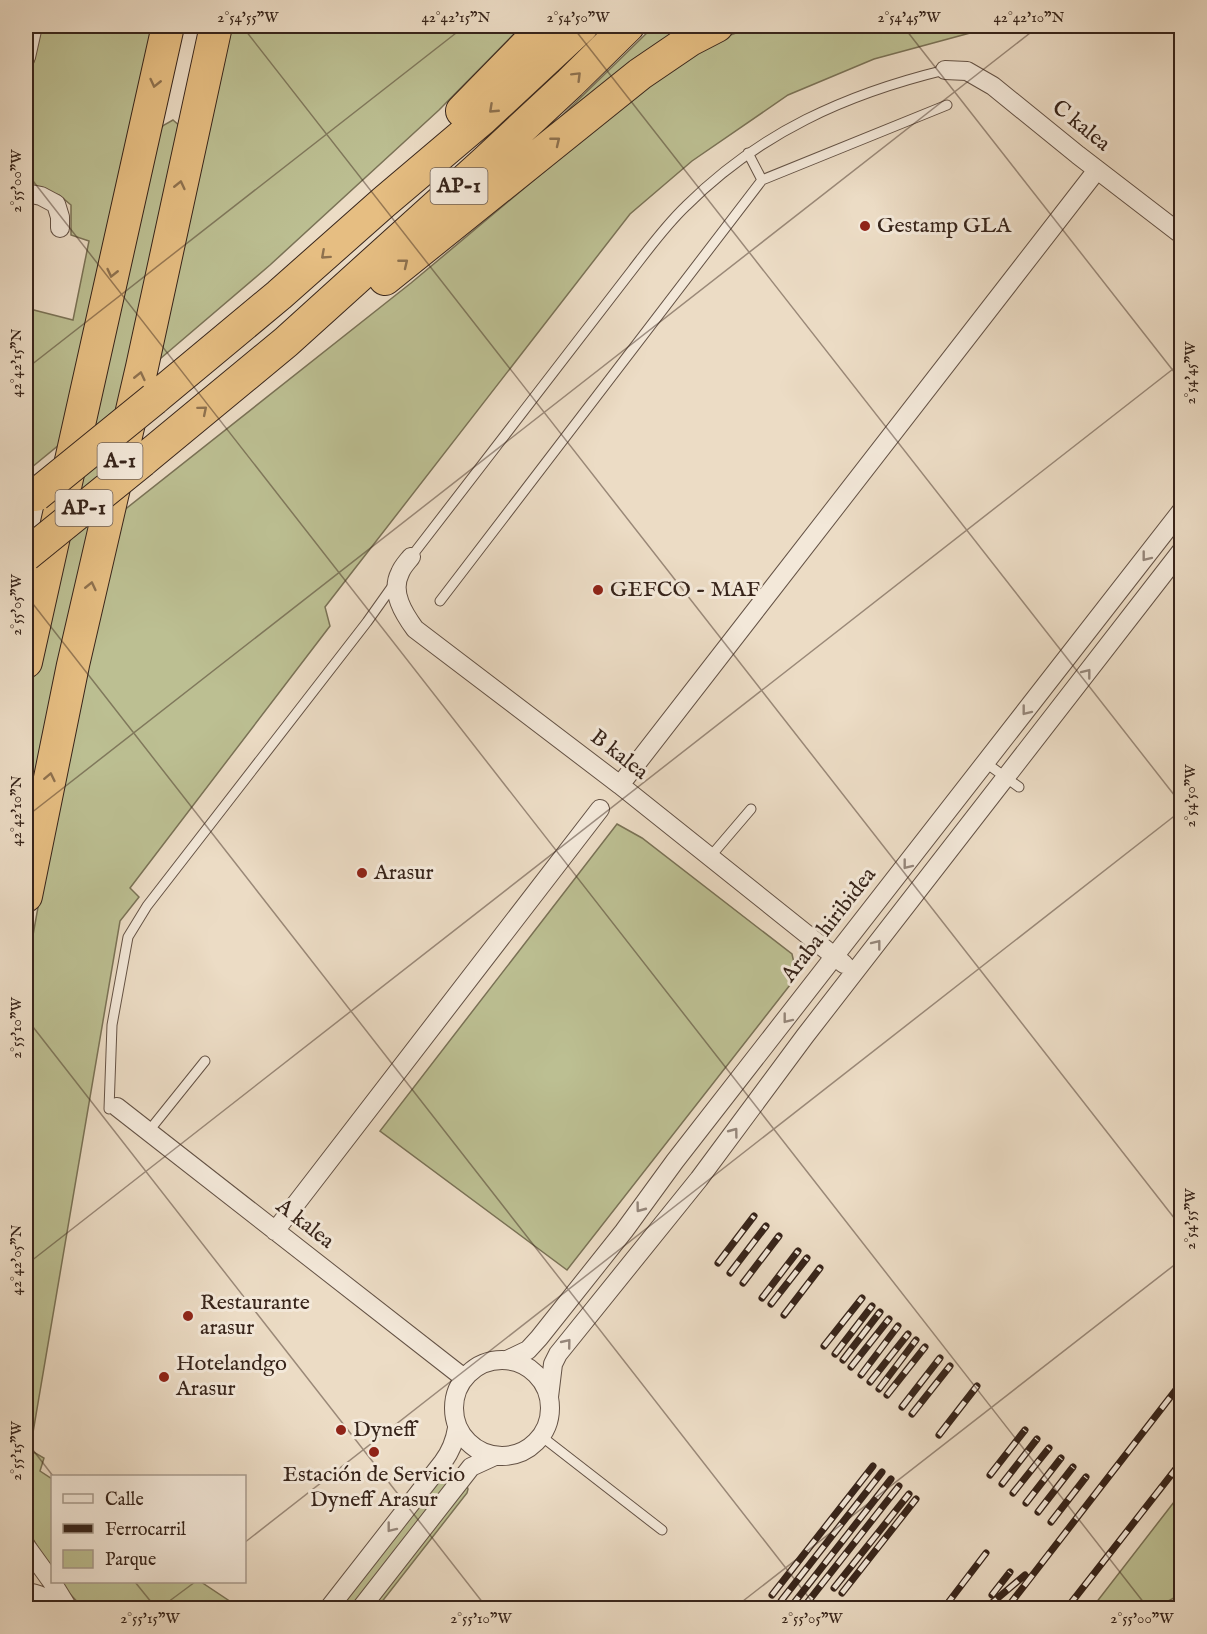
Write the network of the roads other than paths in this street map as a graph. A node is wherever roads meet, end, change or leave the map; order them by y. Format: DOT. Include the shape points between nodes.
graph roads {
  1 [pos="33,26"];
  2 [pos="168,26"];
  3 [pos="216,26"];
  4 [pos="545,26"];
  5 [pos="582,26"];
  6 [pos="628,26"];
  7 [pos="717,26"];
  8 [pos="26,57"];
  9 [pos="945,70"];
  10 [pos="947,105"];
  11 [pos="748,153"];
  12 [pos="1096,170"];
  13 [pos="762,180"];
  14 [pos="26,193"];
  15 [pos="384,202"];
  16 [pos="60,228"];
  17 [pos="1182,235"];
  18 [pos="286,342"];
  19 [pos="31,499"];
  20 [pos="1182,510"];
  21 [pos="1182,550"];
  22 [pos="26,555"];
  23 [pos="411,557"];
  24 [pos="397,580"];
  25 [pos="440,601"];
  26 [pos="26,662"];
  27 [pos="986,763"];
  28 [pos="1012,782"];
  29 [pos="620,785"];
  30 [pos="751,808"];
  31 [pos="600,809"];
  32 [pos="710,857"];
  33 [pos="26,896"];
  34 [pos="835,957"];
  35 [pos="855,973"];
  36 [pos="205,1061"];
  37 [pos="113,1108"];
  38 [pos="148,1132"];
  39 [pos="275,1231"];
  40 [pos="507,1360"];
  41 [pos="464,1378"];
  42 [pos="549,1396"];
  43 [pos="457,1428"];
  44 [pos="541,1436"];
  45 [pos="495,1456"];
  46 [pos="662,1530"];
  47 [pos="26,1546"];
  48 [pos="51,1581"];
  49 [pos="53,1583"];
  50 [pos="26,1592"];
  51 [pos="62,1608"];
  52 [pos="68,1608"];
  53 [pos="328,1608"];
  54 [pos="361,1608"];
  1 -- 8 [label="street"];
  2 -- 26 [label="highway, A-1, one-way"];
  33 -- 3 [label="highway, A-1, one-way" via="73,665"];
  4 -- 15 [label="highway" via="432,140"];
  5 -- 15 [label="highway, AP-1, one-way" via="482,119"];
  18 -- 6 [label="highway, AP-1, one-way"];
  18 -- 7 [label="highway, one-way" via="362,296 639,74"];
  9 -- 11 [label="lane" via="831,106"];
  9 -- 12 [label="street, C kalea" via="967,71 993,86"];
  10 -- 13 [label="lane"];
  11 -- 13 [label="lane"];
  11 -- 23 [label="lane" via="669,223"];
  12 -- 17 [label="street, C kalea"];
  12 -- 29 [label="street"];
  13 -- 25 [label="lane"];
  14 -- 16 [label="street" via="56,204"];
  15 -- 19 [label="highway, AP-1, one-way, bridge" via="279,295"];
  22 -- 18 [label="highway, AP-1, one-way, bridge"];
  20 -- 27 [label="street, Araba hiribidea, one-way"];
  28 -- 21 [label="street, one-way"];
  23 -- 24 [label="street"];
  24 -- 29 [label="street, B kalea" via="403,613 415,629"];
  24 -- 37 [label="lane" via="147,906 128,937 112,1025"];
  27 -- 28 [label="lane"];
  27 -- 34 [label="street, Araba hiribidea, one-way"];
  35 -- 28 [label="street, one-way"];
  29 -- 32 [label="street, B kalea"];
  30 -- 32 [label="lane"];
  31 -- 39 [label="street"];
  32 -- 34 [label="street, B kalea"];
  34 -- 35 [label="street, B kalea"];
  34 -- 40 [label="street, Araba hiribidea, one-way" via="539,1338 528,1350"];
  42 -- 35 [label="street, one-way" via="558,1354 699,1179"];
  36 -- 38 [label="lane"];
  37 -- 38 [label="street, A kalea"];
  38 -- 39 [label="street, A kalea"];
  39 -- 41 [label="street, A kalea"];
  40 -- 41 [label="street" via="476,1367"];
  40 -- 42 [label="street" via="534,1372"];
  41 -- 43 [label="street" via="453,1402"];
  42 -- 44 [label="street" via="548,1422"];
  43 -- 45 [label="street" via="479,1452"];
  43 -- 53 [label="street, one-way" via="443,1462"];
  44 -- 45 [label="street" via="520,1453"];
  44 -- 46 [label="lane"];
  45 -- 54 [label="street" via="471,1467"];
  47 -- 48 [label="street"];
  49 -- 52 [label="street"];
  50 -- 51 [label="street"];
}
